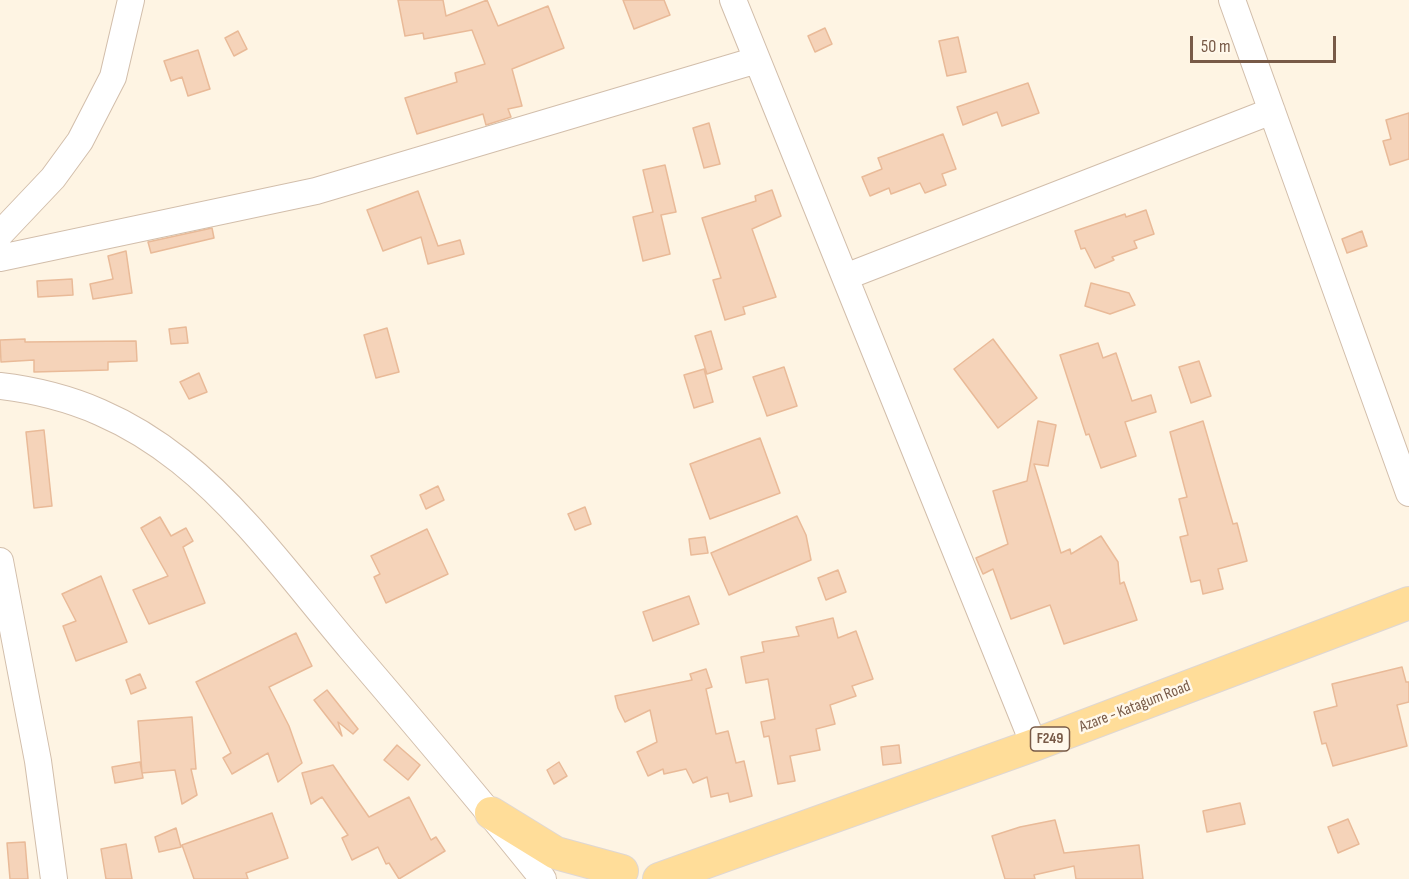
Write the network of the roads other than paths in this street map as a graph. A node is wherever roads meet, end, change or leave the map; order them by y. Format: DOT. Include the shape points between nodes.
graph roads {
  1 [pos="131,0"];
  2 [pos="733,0"];
  3 [pos="1232,0"];
  4 [pos="757,60"];
  5 [pos="1272,111"];
  6 [pos="0,234"];
  7 [pos="0,258"];
  8 [pos="845,277"];
  9 [pos="0,386"];
  10 [pos="1409,493"];
  11 [pos="0,561"];
  12 [pos="1409,603"];
  13 [pos="1034,745"];
  14 [pos="491,813"];
  15 [pos="689,866"];
  16 [pos="622,871"];
  17 [pos="54,879"];
  18 [pos="543,879"];
  19 [pos="572,879"];
  20 [pos="658,879"];
  1 -- 6 [label="street" via="113,77 80,141 53,178"];
  2 -- 4 [label="street"];
  3 -- 5 [label="street"];
  4 -- 7 [label="street" via="316,191"];
  4 -- 8 [label="street"];
  5 -- 8 [label="street"];
  5 -- 10 [label="street"];
  8 -- 13 [label="street"];
  9 -- 14 [label="street" via="38,390 93,408 134,430 200,475 265,542"];
  11 -- 17 [label="street" via="38,761"];
  12 -- 13 [label="main road, Azare - Katagum Road / F249"];
  13 -- 15 [label="main road, Azare - Katagum Road / F249"];
  14 -- 16 [label="main road" via="556,853"];
  14 -- 18 [label="street"];
  15 -- 16 [label="main road, Azare - Katagum Road / F249"];
  15 -- 20 [label="main road, Azare - Katagum Road / F249"];
  16 -- 19 [label="main road, Azare - Katagum Road / F249"];
}
